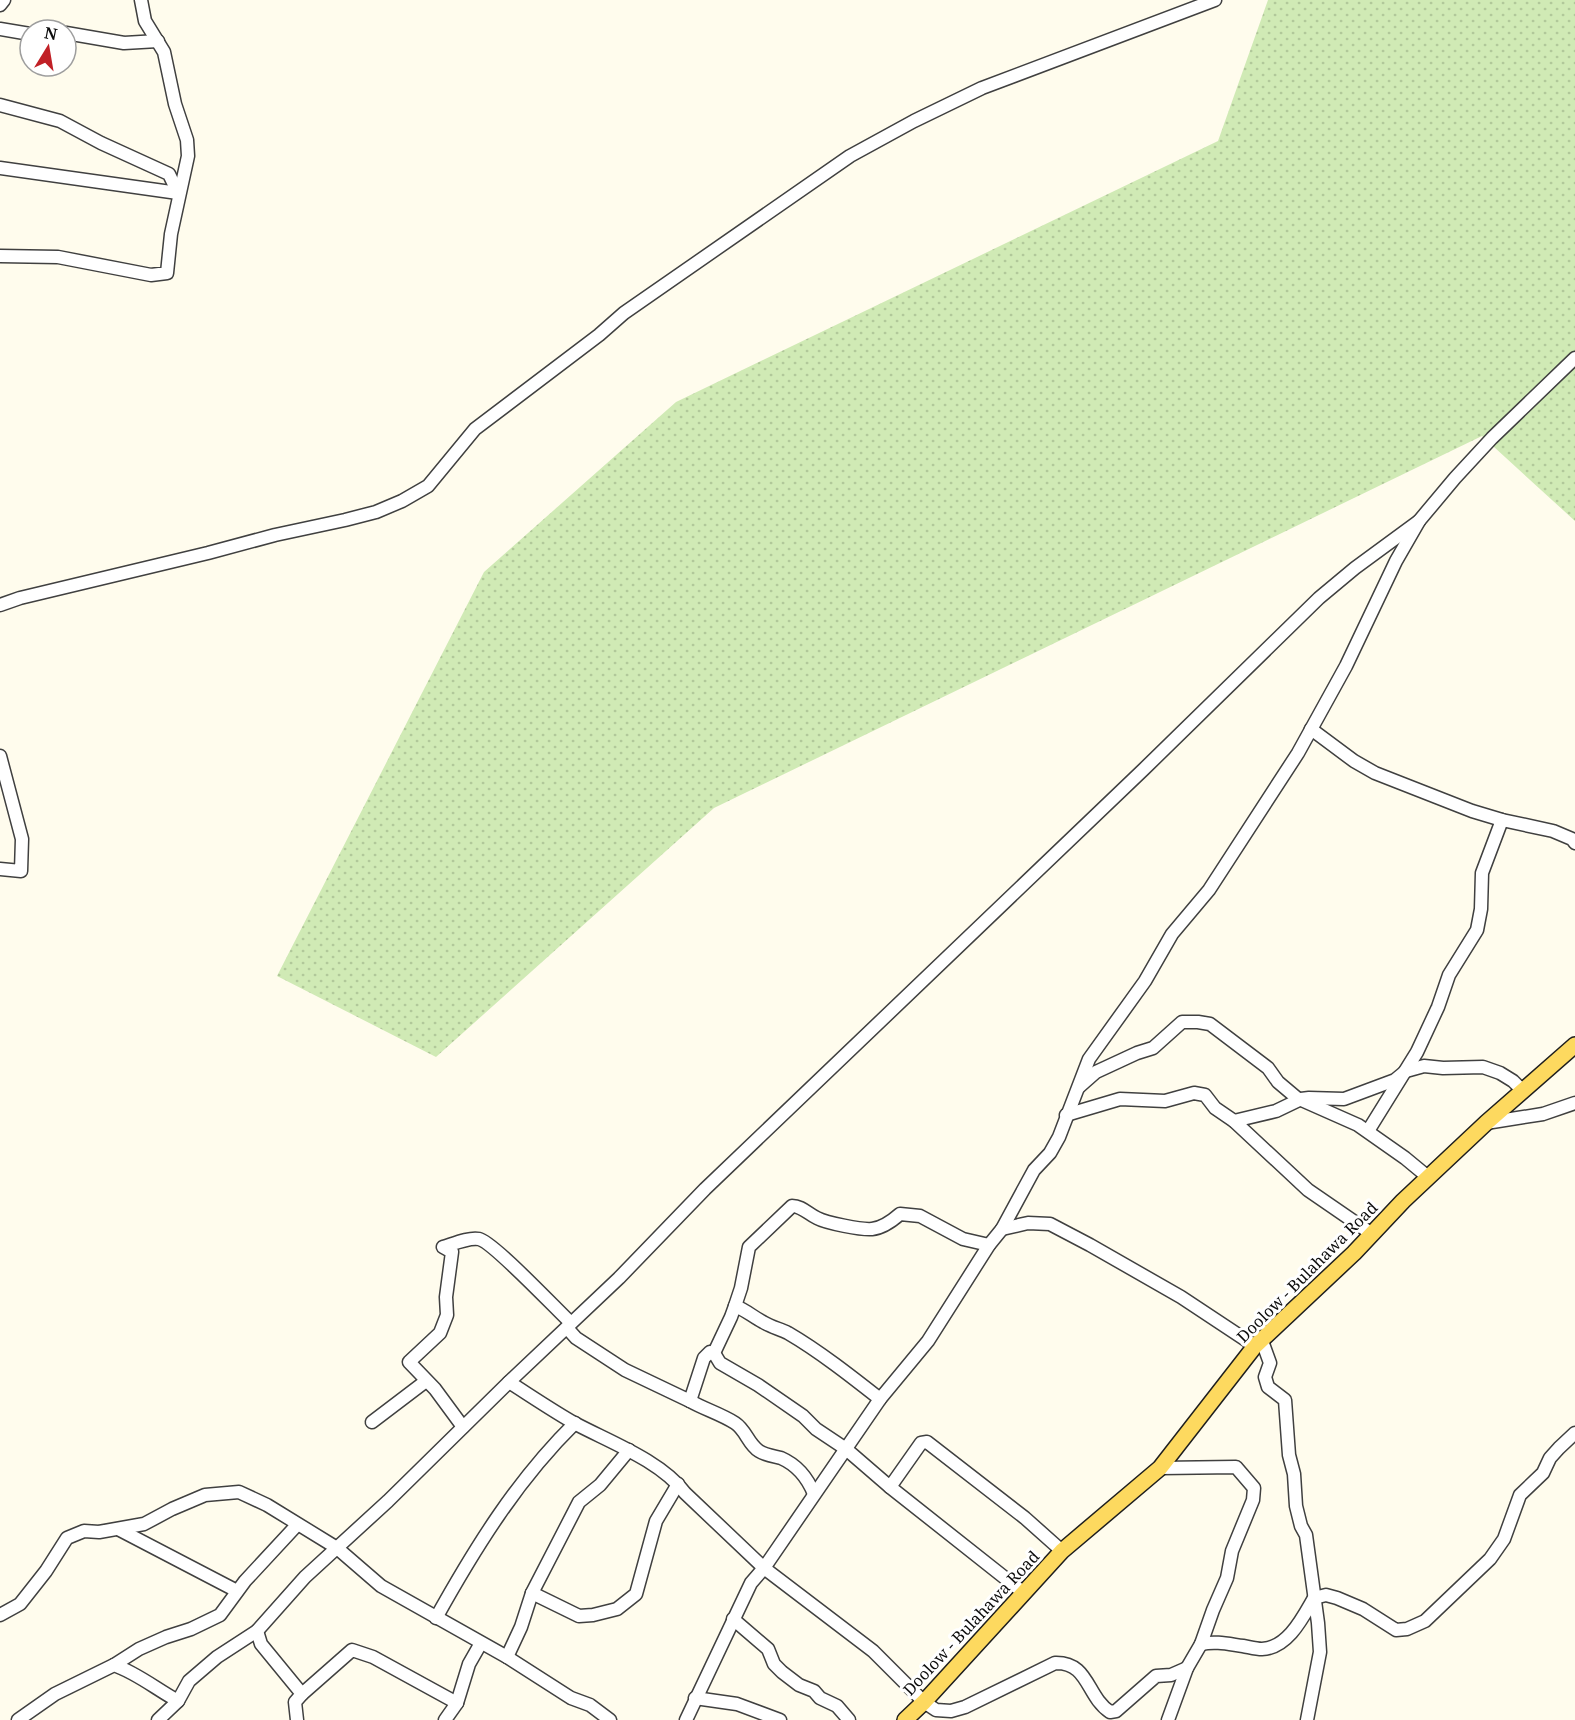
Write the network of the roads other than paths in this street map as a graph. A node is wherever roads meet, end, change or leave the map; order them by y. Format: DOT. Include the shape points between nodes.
graph roads {
  1 [pos="4,0"];
  2 [pos="141,0"];
  3 [pos="1215,0"];
  4 [pos="0,5"];
  5 [pos="0,29"];
  6 [pos="18,32"];
  7 [pos="78,35"];
  8 [pos="158,41"];
  9 [pos="0,105"];
  10 [pos="0,168"];
  11 [pos="178,193"];
  12 [pos="0,256"];
  13 [pos="1575,358"];
  14 [pos="1419,521"];
  15 [pos="0,604"];
  16 [pos="1311,729"];
  17 [pos="0,756"];
  18 [pos="1502,820"];
  19 [pos="1575,843"];
  20 [pos="0,869"];
  21 [pos="1575,1046"];
  22 [pos="1406,1071"];
  23 [pos="1076,1090"];
  24 [pos="1522,1090"];
  25 [pos="1301,1099"];
  26 [pos="1575,1103"];
  27 [pos="1066,1114"];
  28 [pos="1234,1121"];
  29 [pos="1486,1123"];
  30 [pos="1368,1131"];
  31 [pos="1428,1177"];
  32 [pos="1002,1229"];
  33 [pos="1372,1234"];
  34 [pos="988,1245"];
  35 [pos="735,1306"];
  36 [pos="569,1326"];
  37 [pos="1259,1344"];
  38 [pos="714,1353"];
  39 [pos="426,1381"];
  40 [pos="509,1382"];
  41 [pos="880,1399"];
  42 [pos="690,1401"];
  43 [pos="372,1422"];
  44 [pos="575,1423"];
  45 [pos="463,1427"];
  46 [pos="1575,1433"];
  47 [pos="1575,1442"];
  48 [pos="1559,1448"];
  49 [pos="846,1449"];
  50 [pos="629,1450"];
  51 [pos="1160,1468"];
  52 [pos="678,1484"];
  53 [pos="890,1488"];
  54 [pos="814,1494"];
  55 [pos="297,1525"];
  56 [pos="120,1530"];
  57 [pos="337,1548"];
  58 [pos="1062,1551"];
  59 [pos="764,1568"];
  60 [pos="237,1592"];
  61 [pos="532,1593"];
  62 [pos="1024,1593"];
  63 [pos="1314,1598"];
  64 [pos="0,1615"];
  65 [pos="436,1618"];
  66 [pos="733,1619"];
  67 [pos="257,1631"];
  68 [pos="481,1643"];
  69 [pos="1201,1644"];
  70 [pos="507,1657"];
  71 [pos="114,1665"];
  72 [pos="1187,1668"];
  73 [pos="302,1694"];
  74 [pos="695,1698"];
  75 [pos="178,1701"];
  76 [pos="924,1702"];
  77 [pos="457,1703"];
  78 [pos="18,1720"];
  79 [pos="158,1720"];
  80 [pos="297,1720"];
  81 [pos="445,1720"];
  82 [pos="610,1720"];
  83 [pos="686,1720"];
  84 [pos="780,1720"];
  85 [pos="849,1720"];
  86 [pos="905,1720"];
  87 [pos="1168,1720"];
  88 [pos="1307,1720"];
  1 -- 4 [label="street"];
  2 -- 8 [label="street" via="145,21"];
  3 -- 15 [label="street" via="982,88 850,156 624,313 475,429 428,486 402,501 345,520"];
  5 -- 6 [label="street"];
  7 -- 8 [label="street" via="124,43"];
  8 -- 11 [label="street" via="187,140 186,166"];
  9 -- 11 [label="street" via="60,121 169,174"];
  10 -- 11 [label="street"];
  11 -- 12 [label="street" via="167,273 151,275 58,257"];
  13 -- 14 [label="street" via="1492,438"];
  14 -- 16 [label="street"];
  14 -- 36 [label="street" via="1319,598 705,1189"];
  16 -- 18 [label="street" via="1375,773"];
  16 -- 23 [label="street" via="1209,890 1172,934 1145,981 1089,1059"];
  17 -- 20 [label="street" via="22,839 21,871"];
  18 -- 19 [label="street" via="1553,831"];
  18 -- 22 [label="street" via="1482,873 1477,930 1449,975 1438,1007"];
  21 -- 24 [label="main road, Doolow - Bulahawa Road"];
  22 -- 24 [label="street" via="1424,1066 1483,1068 1500,1073"];
  22 -- 25 [label="street" via="1395,1080 1344,1100"];
  22 -- 30 [label="street"];
  23 -- 25 [label="street" via="1096,1072 1153,1048 1182,1022 1198,1022 1210,1024 1225,1034"];
  23 -- 27 [label="street"];
  24 -- 29 [label="main road, Doolow - Bulahawa Road"];
  25 -- 28 [label="street" via="1276,1111"];
  25 -- 30 [label="street"];
  26 -- 29 [label="street" via="1543,1114"];
  27 -- 28 [label="street" via="1120,1099 1165,1101 1194,1093 1205,1095 1215,1108"];
  27 -- 32 [label="street" via="1059,1137 1034,1170"];
  28 -- 33 [label="street" via="1308,1190"];
  29 -- 31 [label="main road, Doolow - Bulahawa Road"];
  30 -- 31 [label="street"];
  31 -- 33 [label="main road, Doolow - Bulahawa Road"];
  32 -- 34 [label="street"];
  32 -- 37 [label="street" via="1028,1223 1050,1224"];
  33 -- 37 [label="main road, Doolow - Bulahawa Road"];
  34 -- 35 [label="street" via="963,1239 920,1216 900,1214 887,1225 871,1229 826,1222 792,1206 749,1247"];
  34 -- 41 [label="street" via="928,1341"];
  35 -- 38 [label="street"];
  35 -- 41 [label="street" via="800,1341"];
  36 -- 39 [label="street" via="486,1242 473,1239 443,1247 452,1252 447,1315 440,1333 409,1362"];
  36 -- 40 [label="street"];
  36 -- 42 [label="street" via="576,1338 625,1370"];
  37 -- 51 [label="main road, Doolow - Bulahawa Road"];
  37 -- 63 [label="street" via="1270,1363 1265,1377 1268,1387 1285,1400 1296,1506 1306,1535"];
  38 -- 42 [label="street" via="704,1358"];
  38 -- 49 [label="street" via="720,1363 778,1398"];
  39 -- 43 [label="street"];
  39 -- 45 [label="street"];
  40 -- 44 [label="street"];
  40 -- 45 [label="street"];
  41 -- 49 [label="street"];
  42 -- 54 [label="street" via="736,1423 755,1449 792,1464 808,1480"];
  44 -- 50 [label="street"];
  44 -- 65 [label="street" via="509,1499"];
  45 -- 57 [label="street"];
  46 -- 48 [label="street"];
  47 -- 48 [label="street"];
  48 -- 63 [label="street" via="1543,1473 1520,1495 1504,1539 1490,1559 1425,1621 1396,1630 1337,1598"];
  49 -- 53 [label="street"];
  49 -- 54 [label="street"];
  50 -- 52 [label="street"];
  50 -- 61 [label="street" via="600,1485 579,1502"];
  51 -- 58 [label="main road, Doolow - Bulahawa Road"];
  51 -- 69 [label="street" via="1236,1467 1254,1488 1227,1578"];
  52 -- 59 [label="street"];
  52 -- 61 [label="street" via="656,1521 636,1594 617,1609 579,1616"];
  53 -- 58 [label="street" via="921,1443 927,1442"];
  53 -- 62 [label="street"];
  54 -- 59 [label="street"];
  55 -- 56 [label="street" via="239,1492 205,1495 144,1524"];
  55 -- 57 [label="street"];
  55 -- 60 [label="street"];
  56 -- 60 [label="street"];
  56 -- 64 [label="street" via="84,1531 67,1538 20,1604"];
  57 -- 65 [label="street" via="381,1586"];
  57 -- 67 [label="street"];
  58 -- 62 [label="main road, Doolow - Bulahawa Road"];
  59 -- 66 [label="street" via="751,1583"];
  59 -- 76 [label="street" via="873,1651"];
  60 -- 71 [label="street" via="220,1615 139,1649"];
  61 -- 70 [label="street"];
  62 -- 76 [label="main road, Doolow - Bulahawa Road"];
  63 -- 69 [label="street" via="1289,1636 1274,1646 1262,1649 1213,1641"];
  63 -- 88 [label="street" via="1320,1652"];
  65 -- 68 [label="street"];
  66 -- 74 [label="street"];
  66 -- 85 [label="street" via="768,1648 782,1672 837,1707"];
  67 -- 73 [label="street" via="261,1644"];
  67 -- 75 [label="street" via="189,1681"];
  68 -- 70 [label="street"];
  68 -- 77 [label="street" via="469,1664"];
  69 -- 72 [label="street"];
  70 -- 82 [label="street"];
  71 -- 75 [label="street" via="132,1671"];
  71 -- 78 [label="street" via="55,1694"];
  72 -- 76 [label="street" via="1172,1675 1156,1676 1110,1712 1101,1706 1074,1666 1064,1663 1055,1663 951,1711 936,1710"];
  72 -- 87 [label="street"];
  73 -- 77 [label="street" via="352,1650 374,1657"];
  73 -- 80 [label="street" via="295,1702"];
  74 -- 83 [label="street"];
  74 -- 84 [label="street" via="737,1704"];
  75 -- 79 [label="street"];
  76 -- 86 [label="main road, Doolow - Bulahawa Road"];
  77 -- 81 [label="street"];
}
